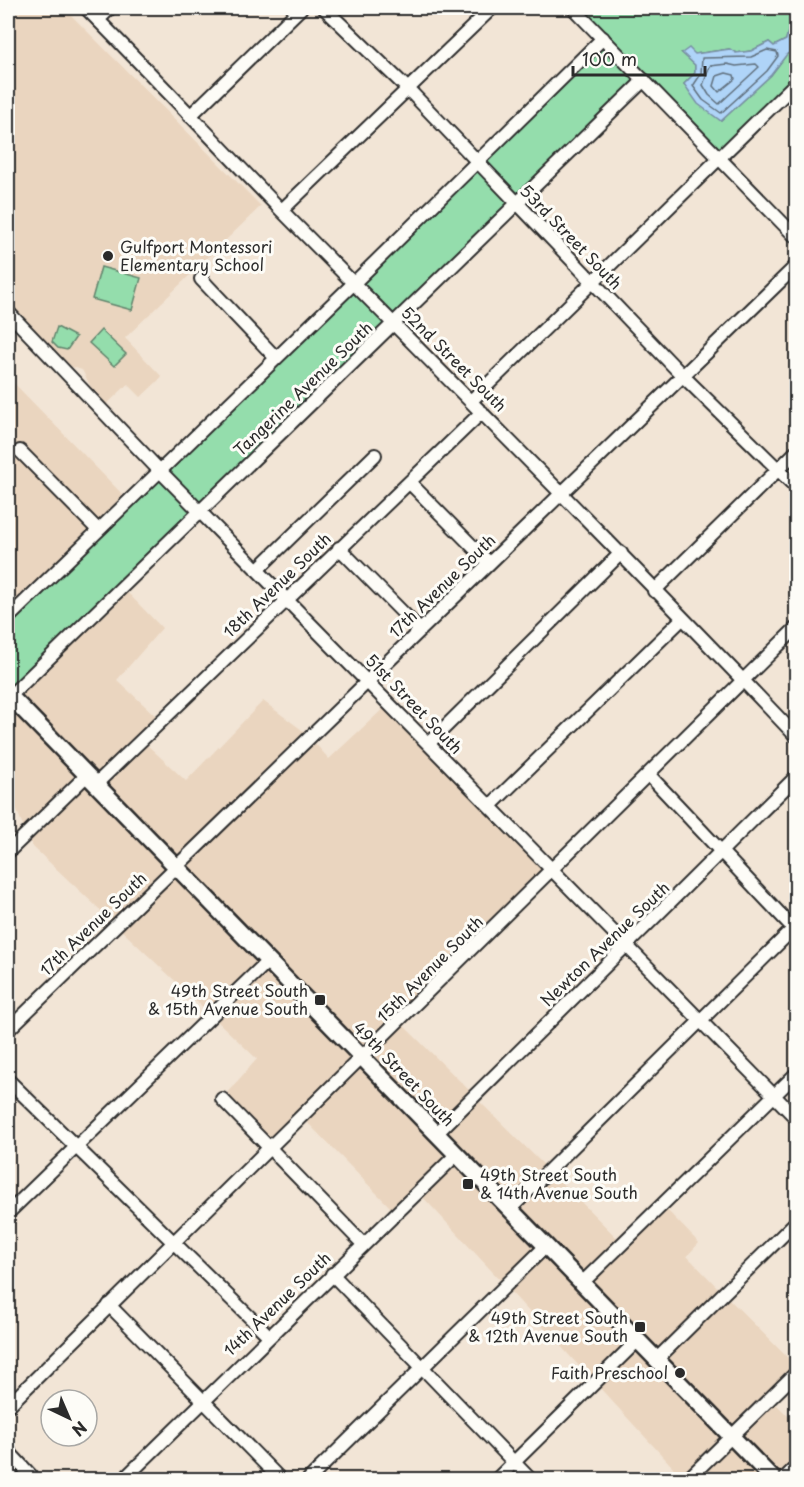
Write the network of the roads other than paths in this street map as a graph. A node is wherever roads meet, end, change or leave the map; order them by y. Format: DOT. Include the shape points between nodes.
graph roads {
  1 [pos="86,8"];
  2 [pos="110,8"];
  3 [pos="301,8"];
  4 [pos="324,8"];
  5 [pos="492,8"];
  6 [pos="573,8"];
  7 [pos="98,20"];
  8 [pos="603,38"];
  9 [pos="644,80"];
  10 [pos="796,83"];
  11 [pos="408,89"];
  12 [pos="190,116"];
  13 [pos="720,157"];
  14 [pos="476,162"];
  15 [pos="517,204"];
  16 [pos="282,210"];
  17 [pos="796,237"];
  18 [pos="796,266"];
  19 [pos="201,279"];
  20 [pos="354,283"];
  21 [pos="592,283"];
  22 [pos="8,312"];
  23 [pos="394,323"];
  24 [pos="275,357"];
  25 [pos="682,375"];
  26 [pos="471,401"];
  27 [pos="482,412"];
  28 [pos="20,451"];
  29 [pos="796,452"];
  30 [pos="375,455"];
  31 [pos="779,469"];
  32 [pos="159,470"];
  33 [pos="410,483"];
  34 [pos="796,488"];
  35 [pos="562,492"];
  36 [pos="201,511"];
  37 [pos="98,530"];
  38 [pos="339,548"];
  39 [pos="621,553"];
  40 [pos="489,563"];
  41 [pos="258,569"];
  42 [pos="654,591"];
  43 [pos="286,598"];
  44 [pos="8,618"];
  45 [pos="682,619"];
  46 [pos="796,628"];
  47 [pos="420,630"];
  48 [pos="369,681"];
  49 [pos="744,681"];
  50 [pos="9,695"];
  51 [pos="796,736"];
  52 [pos="429,743"];
  53 [pos="649,775"];
  54 [pos="796,777"];
  55 [pos="91,779"];
  56 [pos="490,806"];
  57 [pos="8,852"];
  58 [pos="723,852"];
  59 [pos="176,866"];
  60 [pos="552,871"];
  61 [pos="796,929"];
  62 [pos="627,945"];
  63 [pos="268,961"];
  64 [pos="700,1022"];
  65 [pos="8,1030"];
  66 [pos="362,1057"];
  67 [pos="796,1074"];
  68 [pos="8,1080"];
  69 [pos="775,1096"];
  70 [pos="222,1099"];
  71 [pos="796,1118"];
  72 [pos="437,1133"];
  73 [pos="270,1146"];
  74 [pos="75,1148"];
  75 [pos="457,1154"];
  76 [pos="510,1209"];
  77 [pos="8,1213"];
  78 [pos="796,1222"];
  79 [pos="173,1241"];
  80 [pos="363,1244"];
  81 [pos="546,1246"];
  82 [pos="332,1274"];
  83 [pos="582,1283"];
  84 [pos="109,1305"];
  85 [pos="269,1336"];
  86 [pos="638,1340"];
  87 [pos="657,1359"];
  88 [pos="422,1367"];
  89 [pos="796,1372"];
  90 [pos="203,1399"];
  91 [pos="8,1407"];
  92 [pos="732,1436"];
  93 [pos="8,1451"];
  94 [pos="514,1462"];
  95 [pos="796,1467"];
  96 [pos="35,1479"];
  97 [pos="123,1479"];
  98 [pos="281,1479"];
  99 [pos="308,1479"];
  100 [pos="496,1479"];
  101 [pos="531,1479"];
  102 [pos="687,1479"];
  103 [pos="774,1479"];
  104 [pos="783,1479"];
  1 -- 7 [label="street, 52nd Street South"];
  2 -- 7 [label="street"];
  3 -- 12 [label="street"];
  4 -- 11 [label="street, 53rd Street South"];
  5 -- 11 [label="street"];
  6 -- 8 [label="street"];
  7 -- 12 [label="street, 52nd Street South"];
  8 -- 9 [label="street"];
  8 -- 14 [label="street"];
  9 -- 13 [label="street"];
  9 -- 15 [label="street, Tangerine Avenue South"];
  10 -- 13 [label="street"];
  11 -- 14 [label="street, 53rd Street South"];
  11 -- 16 [label="street"];
  12 -- 16 [label="street, 52nd Street South"];
  13 -- 17 [label="street"];
  13 -- 21 [label="street"];
  14 -- 15 [label="street, 53rd Street South"];
  14 -- 20 [label="street"];
  15 -- 21 [label="street, 53rd Street South"];
  15 -- 23 [label="street, Tangerine Avenue South"];
  16 -- 20 [label="street, 52nd Street South"];
  18 -- 25 [label="street, 17th Avenue South"];
  19 -- 24 [label="street"];
  20 -- 23 [label="street, 52nd Street South"];
  20 -- 24 [label="street"];
  21 -- 25 [label="street, 53rd Street South"];
  21 -- 26 [label="street"];
  22 -- 32 [label="street, 51st Street South"];
  23 -- 26 [label="street, 52nd Street South"];
  23 -- 36 [label="street, Tangerine Avenue South"];
  24 -- 32 [label="street"];
  25 -- 31 [label="street, 53rd Street South"];
  25 -- 35 [label="street, 17th Avenue South"];
  26 -- 27 [label="street, 52nd Street South"];
  27 -- 33 [label="street, 18th Avenue South"];
  27 -- 35 [label="street, 52nd Street South"];
  28 -- 37 [label="street"];
  29 -- 31 [label="street"];
  30 -- 41 [label="street"];
  31 -- 34 [label="street, 53rd Street South"];
  31 -- 42 [label="street"];
  32 -- 36 [label="street, 51st Street South"];
  32 -- 37 [label="street"];
  33 -- 38 [label="street, 18th Avenue South"];
  33 -- 40 [label="street"];
  35 -- 39 [label="street, 52nd Street South"];
  35 -- 40 [label="street, 17th Avenue South"];
  36 -- 41 [label="street, 51st Street South"];
  36 -- 50 [label="street, Tangerine Avenue South"];
  37 -- 44 [label="street"];
  38 -- 43 [label="street, 18th Avenue South"];
  38 -- 47 [label="street"];
  39 -- 42 [label="street, 52nd Street South"];
  39 -- 52 [label="street"];
  40 -- 47 [label="street, 17th Avenue South"];
  41 -- 43 [label="street, 51st Street South"];
  42 -- 45 [label="street, 52nd Street South"];
  43 -- 48 [label="street, 51st Street South"];
  43 -- 55 [label="street, 18th Avenue South"];
  45 -- 49 [label="street, 52nd Street South"];
  45 -- 56 [label="street"];
  46 -- 49 [label="street, 15th Avenue South"];
  47 -- 48 [label="street, 17th Avenue South"];
  48 -- 52 [label="street, 51st Street South"];
  48 -- 59 [label="street, 17th Avenue South"];
  49 -- 51 [label="street, 52nd Street South"];
  49 -- 53 [label="street, 15th Avenue South"];
  50 -- 55 [label="main road, 49th Street South"];
  52 -- 56 [label="street, 51st Street South"];
  53 -- 58 [label="street"];
  53 -- 60 [label="street, 15th Avenue South"];
  54 -- 58 [label="street, Newton Avenue South"];
  55 -- 57 [label="street, 18th Avenue South"];
  55 -- 59 [label="main road, 49th Street South"];
  56 -- 60 [label="street, 51st Street South"];
  58 -- 61 [label="street"];
  58 -- 62 [label="street, Newton Avenue South"];
  59 -- 63 [label="main road, 49th Street South"];
  59 -- 65 [label="street, 17th Avenue South"];
  60 -- 62 [label="street, 51st Street South"];
  60 -- 66 [label="street, 15th Avenue South"];
  61 -- 64 [label="street"];
  62 -- 64 [label="street, 51st Street South"];
  62 -- 72 [label="street, Newton Avenue South"];
  63 -- 66 [label="main road, 49th Street South"];
  63 -- 74 [label="street"];
  64 -- 69 [label="street, 51st Street South"];
  64 -- 76 [label="street"];
  66 -- 72 [label="main road, 49th Street South"];
  66 -- 73 [label="street, 15th Avenue South"];
  67 -- 69 [label="street"];
  68 -- 74 [label="street"];
  69 -- 71 [label="street, 51st Street South"];
  69 -- 83 [label="street"];
  70 -- 73 [label="street"];
  72 -- 75 [label="main road, 49th Street South"];
  73 -- 79 [label="street, 15th Avenue South"];
  73 -- 80 [label="street"];
  74 -- 77 [label="street"];
  74 -- 79 [label="street"];
  75 -- 76 [label="main road, 49th Street South"];
  75 -- 80 [label="street, 14th Avenue South"];
  76 -- 81 [label="main road, 49th Street South"];
  78 -- 87 [label="street"];
  79 -- 84 [label="street, 15th Avenue South"];
  79 -- 85 [label="street"];
  80 -- 82 [label="street, 14th Avenue South"];
  81 -- 83 [label="main road, 49th Street South"];
  81 -- 88 [label="street"];
  82 -- 85 [label="street, 14th Avenue South"];
  82 -- 88 [label="street"];
  83 -- 86 [label="main road, 49th Street South"];
  84 -- 90 [label="street"];
  84 -- 91 [label="street, 15th Avenue South"];
  85 -- 90 [label="street, 14th Avenue South"];
  86 -- 87 [label="main road, 49th Street South"];
  86 -- 94 [label="street"];
  87 -- 92 [label="main road, 49th Street South"];
  88 -- 94 [label="street"];
  88 -- 99 [label="street"];
  89 -- 92 [label="street"];
  90 -- 97 [label="street, 14th Avenue South"];
  90 -- 98 [label="street"];
  92 -- 102 [label="street"];
  92 -- 103 [label="main road, 49th Street South"];
  93 -- 96 [label="street"];
  94 -- 100 [label="street"];
  94 -- 101 [label="street"];
  95 -- 104 [label="street"];
}
